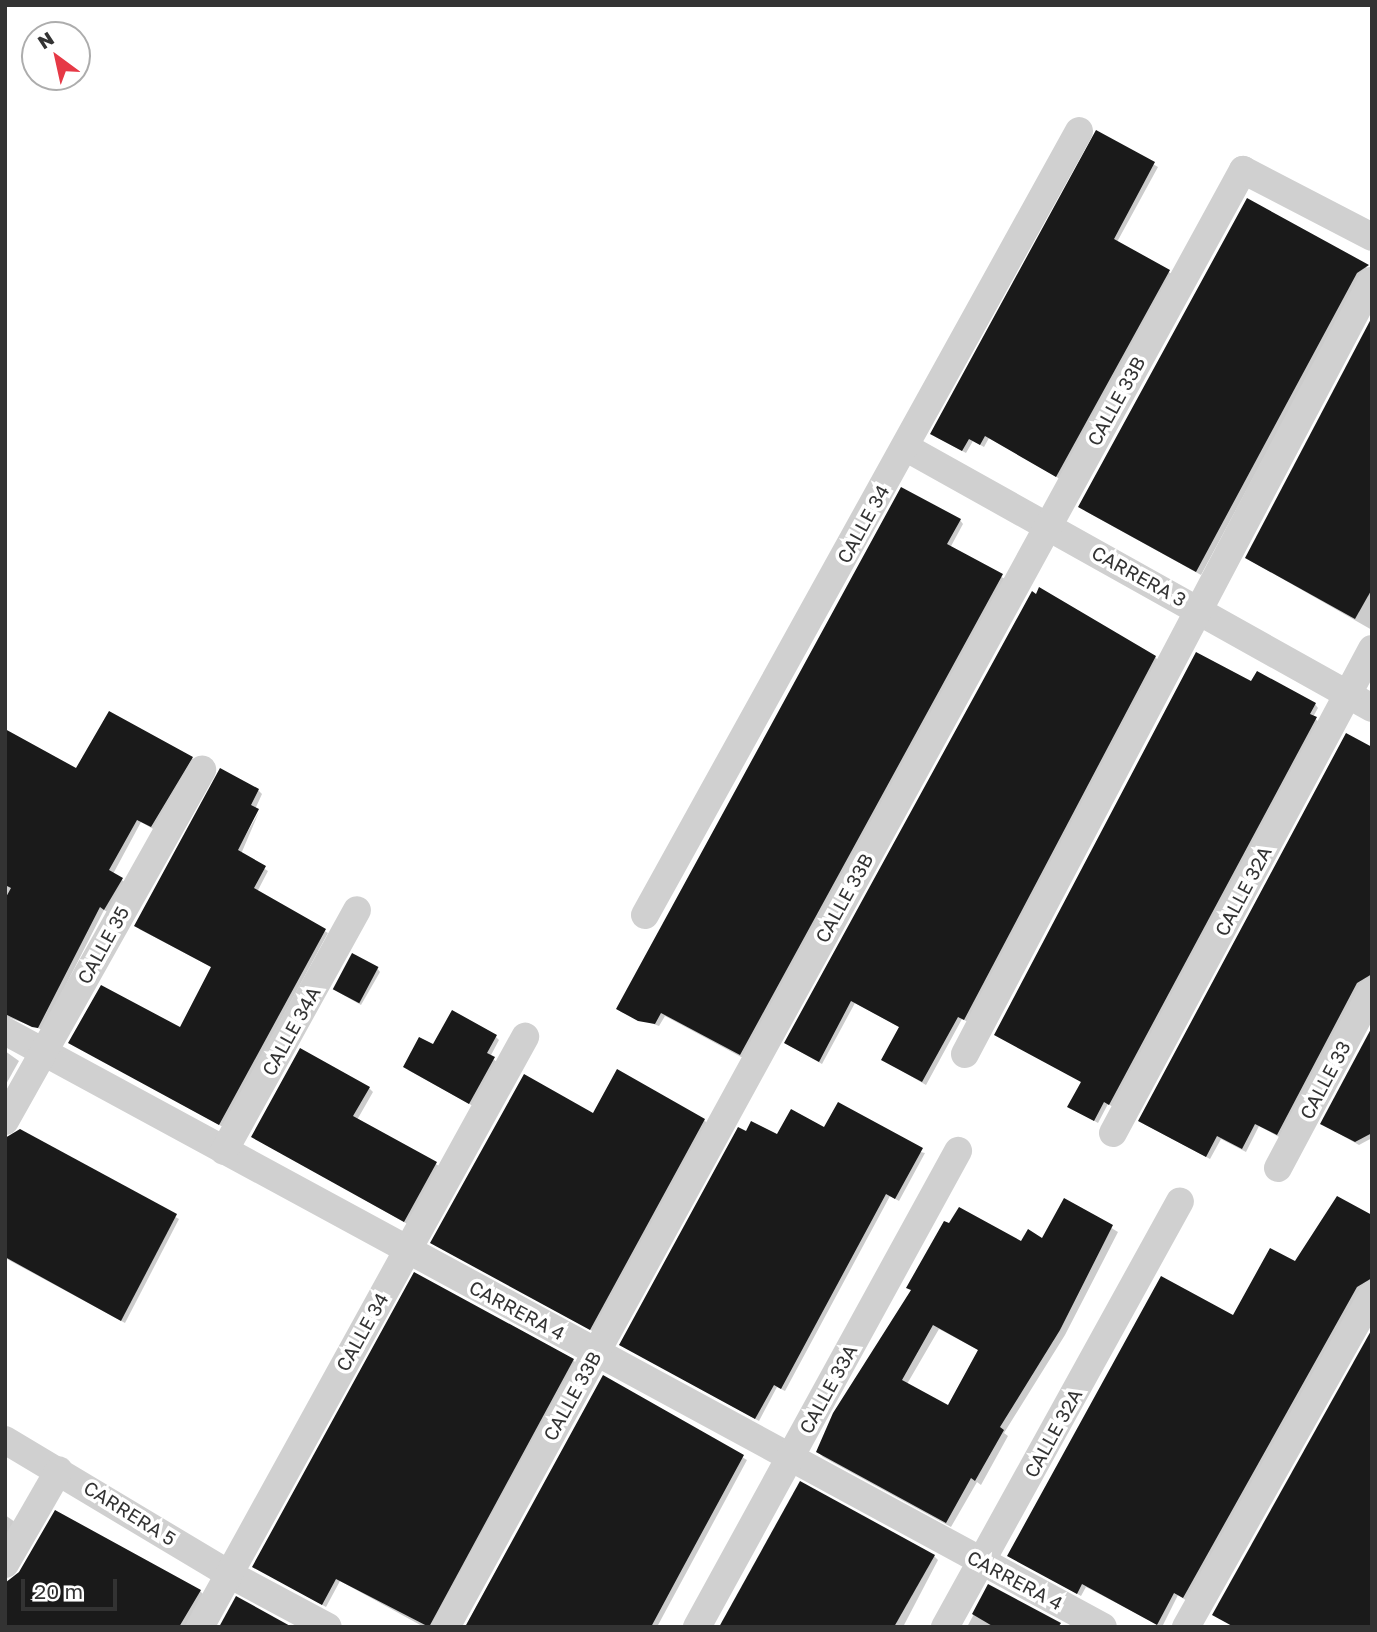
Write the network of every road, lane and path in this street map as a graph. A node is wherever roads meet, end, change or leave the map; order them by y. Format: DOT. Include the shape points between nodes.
graph roads {
  1 [pos="1079,131"];
  2 [pos="1372,237"];
  3 [pos="1372,281"];
  4 [pos="905,447"];
  5 [pos="1048,526"];
  6 [pos="1197,608"];
  7 [pos="1372,649"];
  8 [pos="1360,701"];
  9 [pos="202,770"];
  10 [pos="357,910"];
  11 [pos="645,915"];
  12 [pos="1372,991"];
  13 [pos="5,1031"];
  14 [pos="525,1037"];
  15 [pos="44,1052"];
  16 [pos="965,1054"];
  17 [pos="5,1121"];
  18 [pos="1113,1133"];
  19 [pos="958,1150"];
  20 [pos="224,1152"];
  21 [pos="1278,1168"];
  22 [pos="1180,1202"];
  23 [pos="407,1252"];
  24 [pos="1372,1295"];
  25 [pos="596,1352"];
  26 [pos="5,1440"];
  27 [pos="791,1455"];
  28 [pos="59,1470"];
  29 [pos="981,1562"];
  30 [pos="5,1564"];
  31 [pos="229,1574"];
  32 [pos="200,1627"];
  33 [pos="328,1627"];
  34 [pos="446,1627"];
  35 [pos="697,1627"];
  36 [pos="945,1627"];
  37 [pos="1103,1627"];
  38 [pos="1186,1627"];
  1 -- 4 [label="street, CALLE 34"];
  2 -- 5 [label="street, CALLE 33B" via="1243,170"];
  3 -- 6 [label="street"];
  4 -- 5 [label="street, CARRERA 3"];
  4 -- 11 [label="street, CALLE 34"];
  5 -- 6 [label="street, CARRERA 3"];
  5 -- 25 [label="street, CALLE 33B"];
  6 -- 8 [label="street, CARRERA 3"];
  6 -- 16 [label="street"];
  7 -- 8 [label="street, CALLE 32A"];
  8 -- 18 [label="street, CALLE 32A"];
  9 -- 15 [label="street, CALLE 35"];
  10 -- 20 [label="street, CALLE 34A"];
  12 -- 21 [label="street, CALLE 33"];
  13 -- 15 [label="street, CARRERA 4"];
  14 -- 23 [label="street, CALLE 34"];
  15 -- 17 [label="street, CALLE 35"];
  15 -- 20 [label="street, CARRERA 4"];
  19 -- 27 [label="street, CALLE 33A"];
  20 -- 23 [label="street, CARRERA 4"];
  22 -- 29 [label="street, CALLE 32A"];
  23 -- 25 [label="street, CARRERA 4"];
  23 -- 31 [label="street, CALLE 34"];
  24 -- 38 [label="street"];
  25 -- 27 [label="street, CARRERA 4"];
  25 -- 34 [label="street, CALLE 33B"];
  26 -- 28 [label="street, CARRERA 5"];
  27 -- 29 [label="street, CARRERA 4"];
  27 -- 35 [label="street, CALLE 33A"];
  28 -- 30 [label="street"];
  28 -- 31 [label="street, CARRERA 5"];
  29 -- 36 [label="street, CALLE 32A"];
  29 -- 37 [label="street, CARRERA 4"];
  31 -- 32 [label="street, CALLE 34"];
  31 -- 33 [label="street, CARRERA 5"];
}
